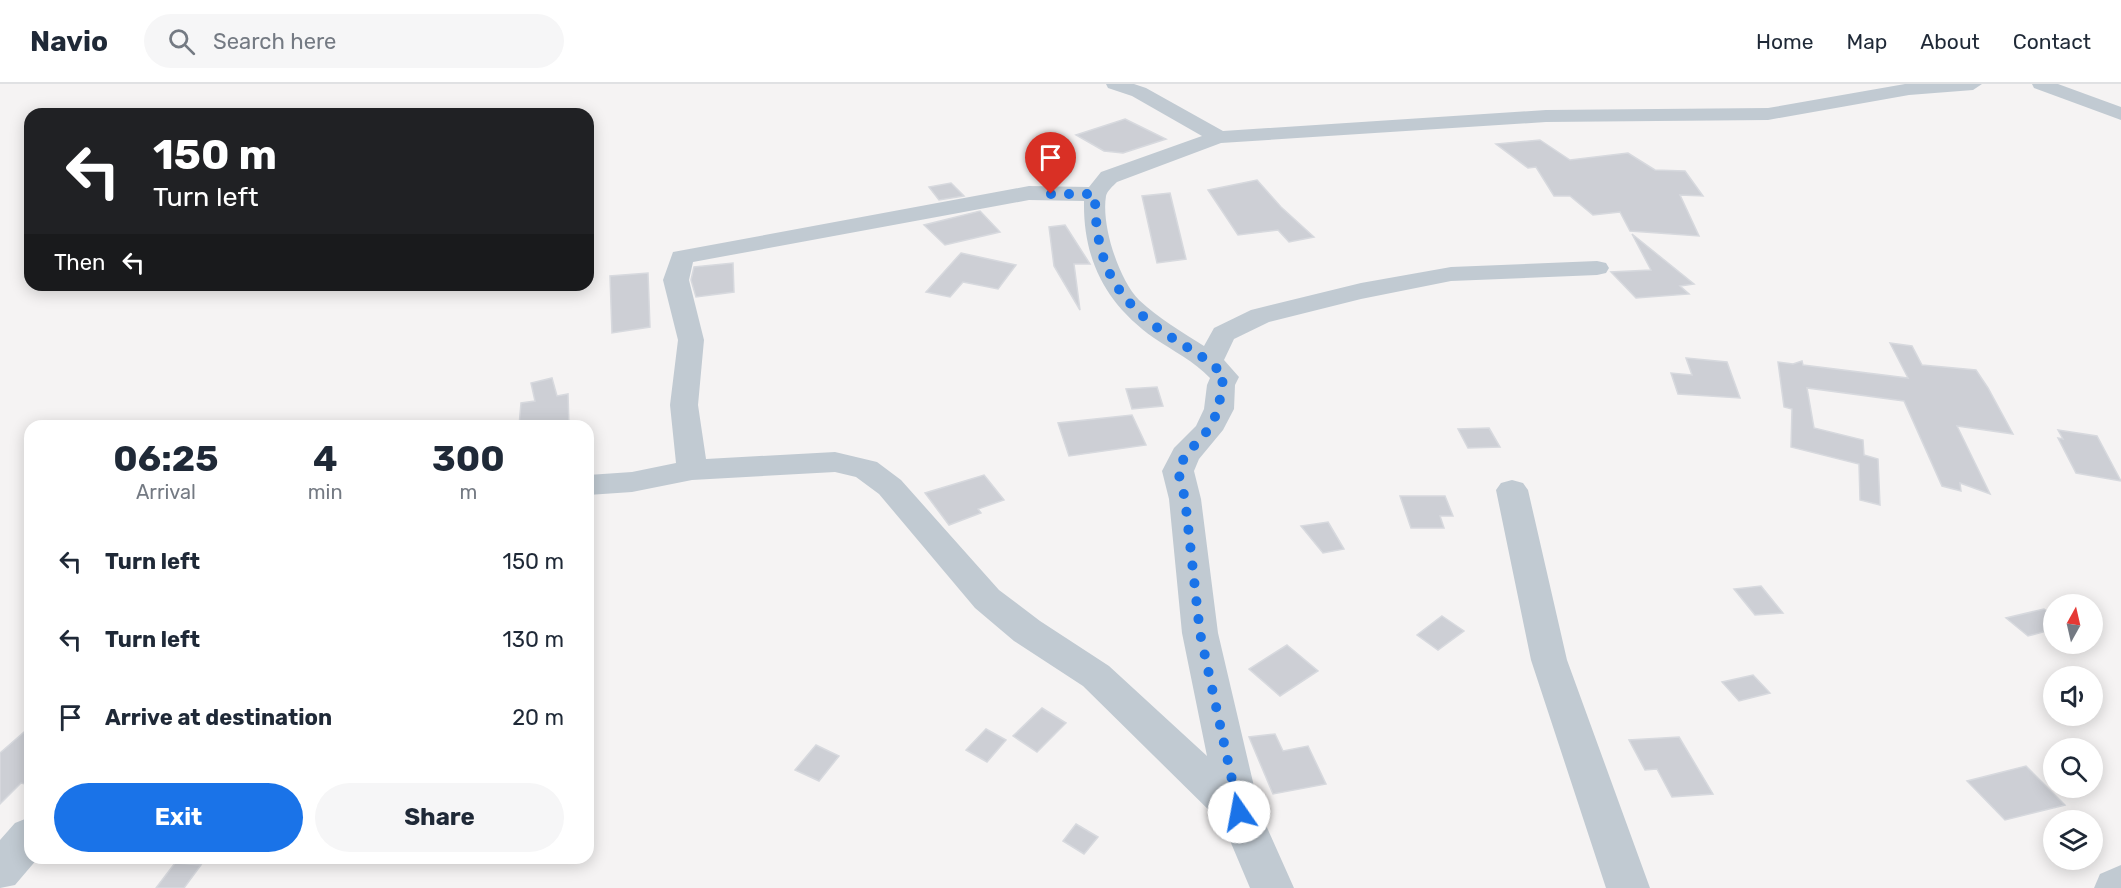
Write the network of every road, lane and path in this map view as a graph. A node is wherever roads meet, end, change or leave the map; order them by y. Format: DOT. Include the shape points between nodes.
graph roads {
  1 [pos="1115,84"];
  2 [pos="1973,84"];
  3 [pos="2041,84"];
  4 [pos="2121,114"];
  5 [pos="1219,136"];
  6 [pos="1095,194"];
  7 [pos="1597,268"];
  8 [pos="1210,361"];
  9 [pos="692,470"];
  10 [pos="594,485"];
  11 [pos="1512,490"];
  12 [pos="1239,812"];
  13 [pos="24,843"];
  14 [pos="0,871"];
  15 [pos="2121,885"];
  16 [pos="1272,888"];
  17 [pos="1628,888"];
  18 [pos="2116,888"];
  1 -- 5 [label="street" via="1139,92"];
  2 -- 5 [label="street" via="1909,88 1768,114 1546,117"];
  3 -- 4 [label="street"];
  5 -- 6 [label="street" via="1109,177"];
  6 -- 8 [label="street" via="1098,242 1111,276 1128,304 1163,332"];
  6 -- 9 [label="street" via="1029,193 682,257 676,280 691,340 684,405"];
  7 -- 8 [label="street" via="1450,274 1361,291 1260,316 1224,334"];
  8 -- 12 [label="street" via="1225,377 1219,409 1178,471 1185,499 1200,633"];
  9 -- 10 [label="street" via="632,482"];
  9 -- 12 [label="street" via="835,462 866,469 890,487 987,600 1096,676"];
  11 -- 17 [label="street" via="1549,660"];
  12 -- 16 [label="street"];
  13 -- 14 [label="street"];
  15 -- 18 [label="street"];
}
